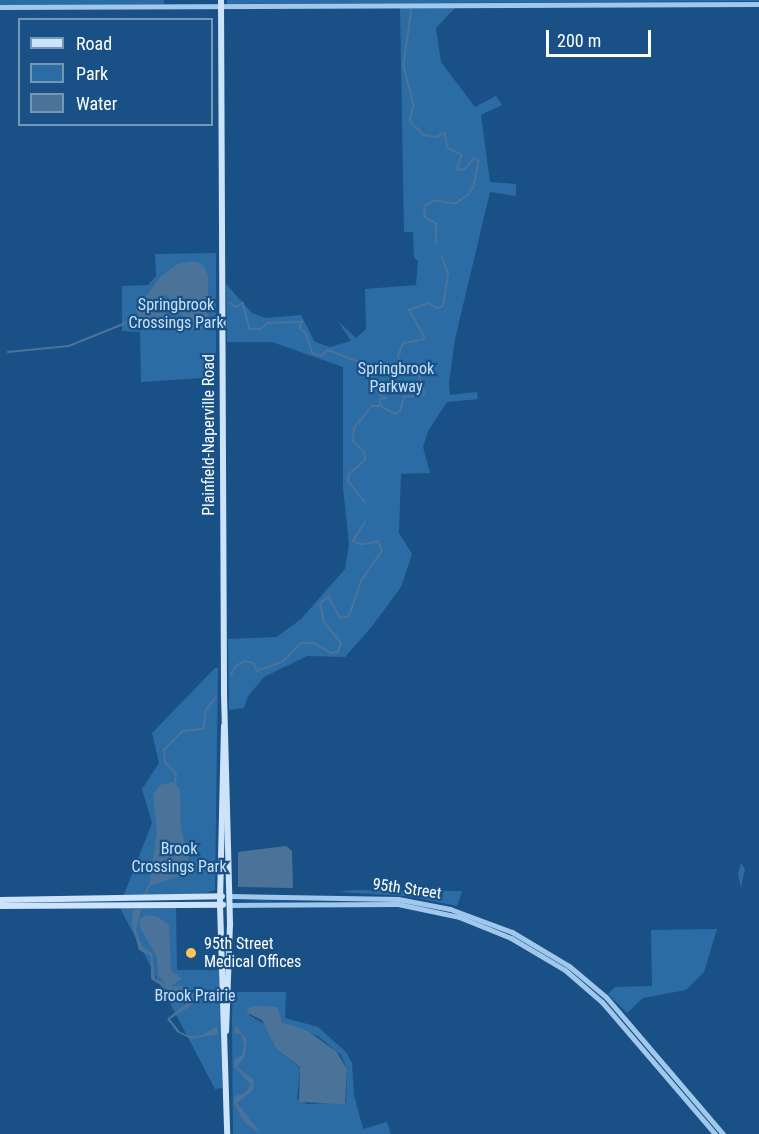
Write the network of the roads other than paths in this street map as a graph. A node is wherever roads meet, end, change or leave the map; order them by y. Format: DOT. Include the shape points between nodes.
graph roads {
  1 [pos="221,3"];
  2 [pos="759,4"];
  3 [pos="0,7"];
  4 [pos="224,726"];
  5 [pos="220,896"];
  6 [pos="229,896"];
  7 [pos="0,900"];
  8 [pos="131,902"];
  9 [pos="220,905"];
  10 [pos="229,905"];
  11 [pos="0,906"];
  12 [pos="226,1031"];
  13 [pos="227,1134"];
  14 [pos="715,1134"];
  15 [pos="723,1134"];
  1 -- 2 [label="street"];
  1 -- 3 [label="street"];
  1 -- 4 [label="main road, Plainfield-Naperville Road"];
  4 -- 5 [label="main road, Plainfield-Naperville Road"];
  4 -- 6 [label="main road, Plainfield-Naperville Road"];
  5 -- 6 [label="main road, 95th Street"];
  5 -- 8 [label="main road, 95th Street" via="150,897"];
  5 -- 9 [label="main road, Plainfield-Naperville Road"];
  6 -- 10 [label="main road, Plainfield-Naperville Road"];
  6 -- 15 [label="street, 95th Street" via="398,899 450,909 512,932 569,966 612,1003"];
  7 -- 8 [label="main road, 95th Street"];
  8 -- 9 [label="main road, 95th Street"];
  8 -- 11 [label="main road, 95th Street"];
  9 -- 10 [label="main road, 95th Street"];
  9 -- 12 [label="main road, Plainfield-Naperville Road"];
  10 -- 12 [label="main road, Plainfield-Naperville Road"];
  10 -- 14 [label="street, 95th Street" via="398,904 448,914 511,938 565,970 602,1002"];
  12 -- 13 [label="main road, Plainfield-Naperville Road"];
}
